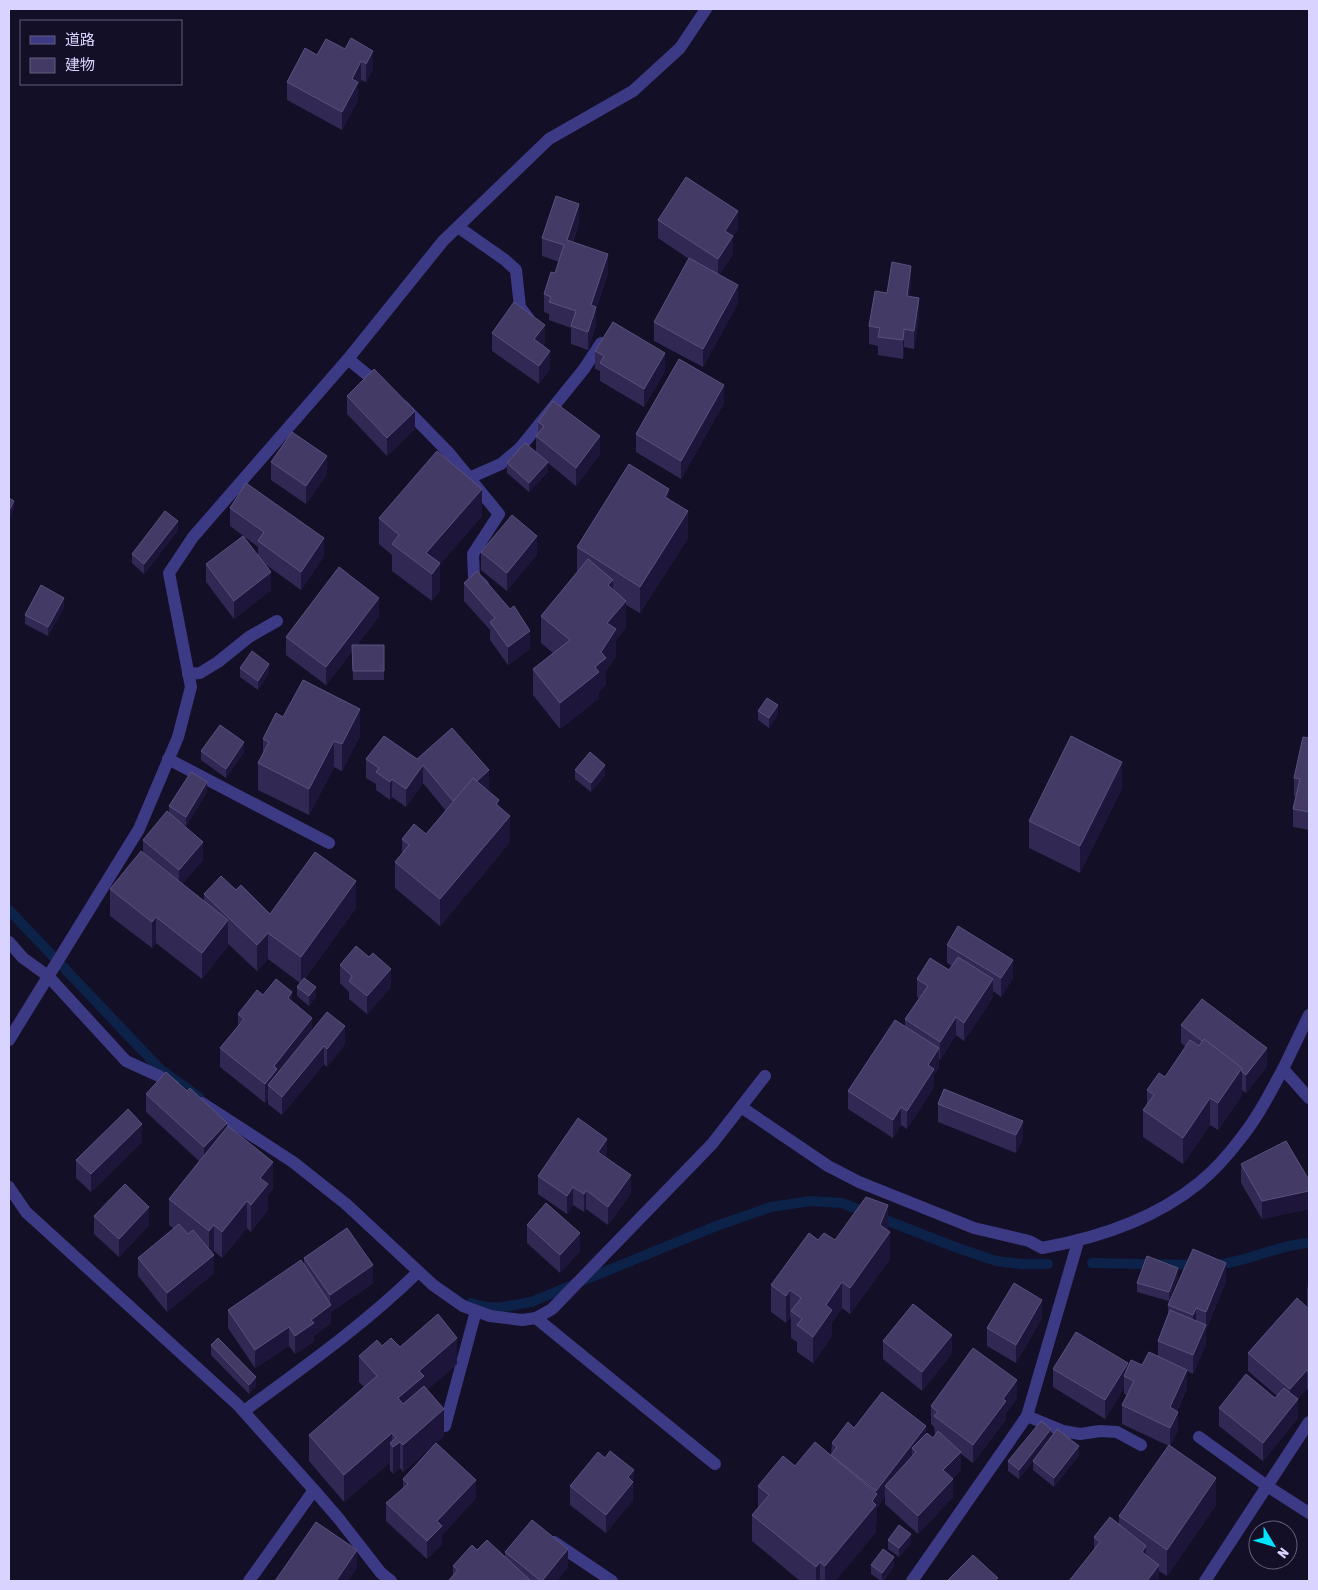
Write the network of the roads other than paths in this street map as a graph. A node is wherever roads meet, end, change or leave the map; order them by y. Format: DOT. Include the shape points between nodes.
graph roads {
  1 [pos="706,9"];
  2 [pos="458,227"];
  3 [pos="541,323"];
  4 [pos="601,343"];
  5 [pos="348,359"];
  6 [pos="469,478"];
  7 [pos="494,595"];
  8 [pos="277,621"];
  9 [pos="188,674"];
  10 [pos="168,759"];
  11 [pos="329,843"];
  12 [pos="9,942"];
  13 [pos="54,966"];
  14 [pos="1309,1015"];
  15 [pos="9,1040"];
  16 [pos="1283,1069"];
  17 [pos="765,1076"];
  18 [pos="1309,1098"];
  19 [pos="741,1107"];
  20 [pos="9,1187"];
  21 [pos="1078,1242"];
  22 [pos="418,1272"];
  23 [pos="476,1311"];
  24 [pos="536,1318"];
  25 [pos="244,1411"];
  26 [pos="1026,1416"];
  27 [pos="1309,1422"];
  28 [pos="446,1426"];
  29 [pos="1199,1437"];
  30 [pos="1141,1445"];
  31 [pos="715,1464"];
  32 [pos="1267,1486"];
  33 [pos="314,1490"];
  34 [pos="1309,1513"];
  35 [pos="543,1536"];
  36 [pos="249,1581"];
  37 [pos="391,1581"];
  38 [pos="612,1581"];
  39 [pos="912,1581"];
  40 [pos="1206,1581"];
  1 -- 2 [label="street" via="680,48 633,91 549,139"];
  2 -- 3 [label="street" via="516,270 520,307 528,318"];
  2 -- 5 [label="street" via="443,241"];
  4 -- 6 [label="street" via="558,409 520,448 501,464"];
  5 -- 6 [label="street" via="394,397"];
  5 -- 9 [label="street" via="194,537 169,572"];
  6 -- 7 [label="street" via="499,514 473,554 474,577"];
  8 -- 9 [label="street" via="200,673"];
  9 -- 10 [label="street" via="191,687 178,737"];
  10 -- 11 [label="street"];
  10 -- 13 [label="street" via="139,829"];
  12 -- 13 [label="street" via="23,958"];
  13 -- 15 [label="street"];
  13 -- 22 [label="street" via="126,1061 159,1076 294,1162 346,1204"];
  14 -- 16 [label="street"];
  16 -- 18 [label="street"];
  16 -- 21 [label="street" via="1241,1138 1200,1182 1151,1215"];
  17 -- 19 [label="street"];
  19 -- 21 [label="street" via="828,1166 941,1216 974,1228 1030,1241 1042,1248"];
  19 -- 24 [label="street" via="712,1144 552,1309"];
  20 -- 25 [label="street" via="26,1212"];
  21 -- 26 [label="street"];
  22 -- 23 [label="street" via="463,1306"];
  22 -- 25 [label="street" via="355,1328"];
  23 -- 24 [label="street" via="522,1320"];
  23 -- 28 [label="street"];
  24 -- 31 [label="street"];
  25 -- 33 [label="street"];
  26 -- 30 [label="street" via="1062,1431 1080,1434 1117,1432"];
  26 -- 39 [label="street"];
  27 -- 32 [label="street"];
  29 -- 32 [label="street"];
  32 -- 34 [label="street"];
  32 -- 40 [label="street"];
  33 -- 36 [label="street"];
  33 -- 37 [label="street" via="381,1574"];
  35 -- 38 [label="street"];
}
